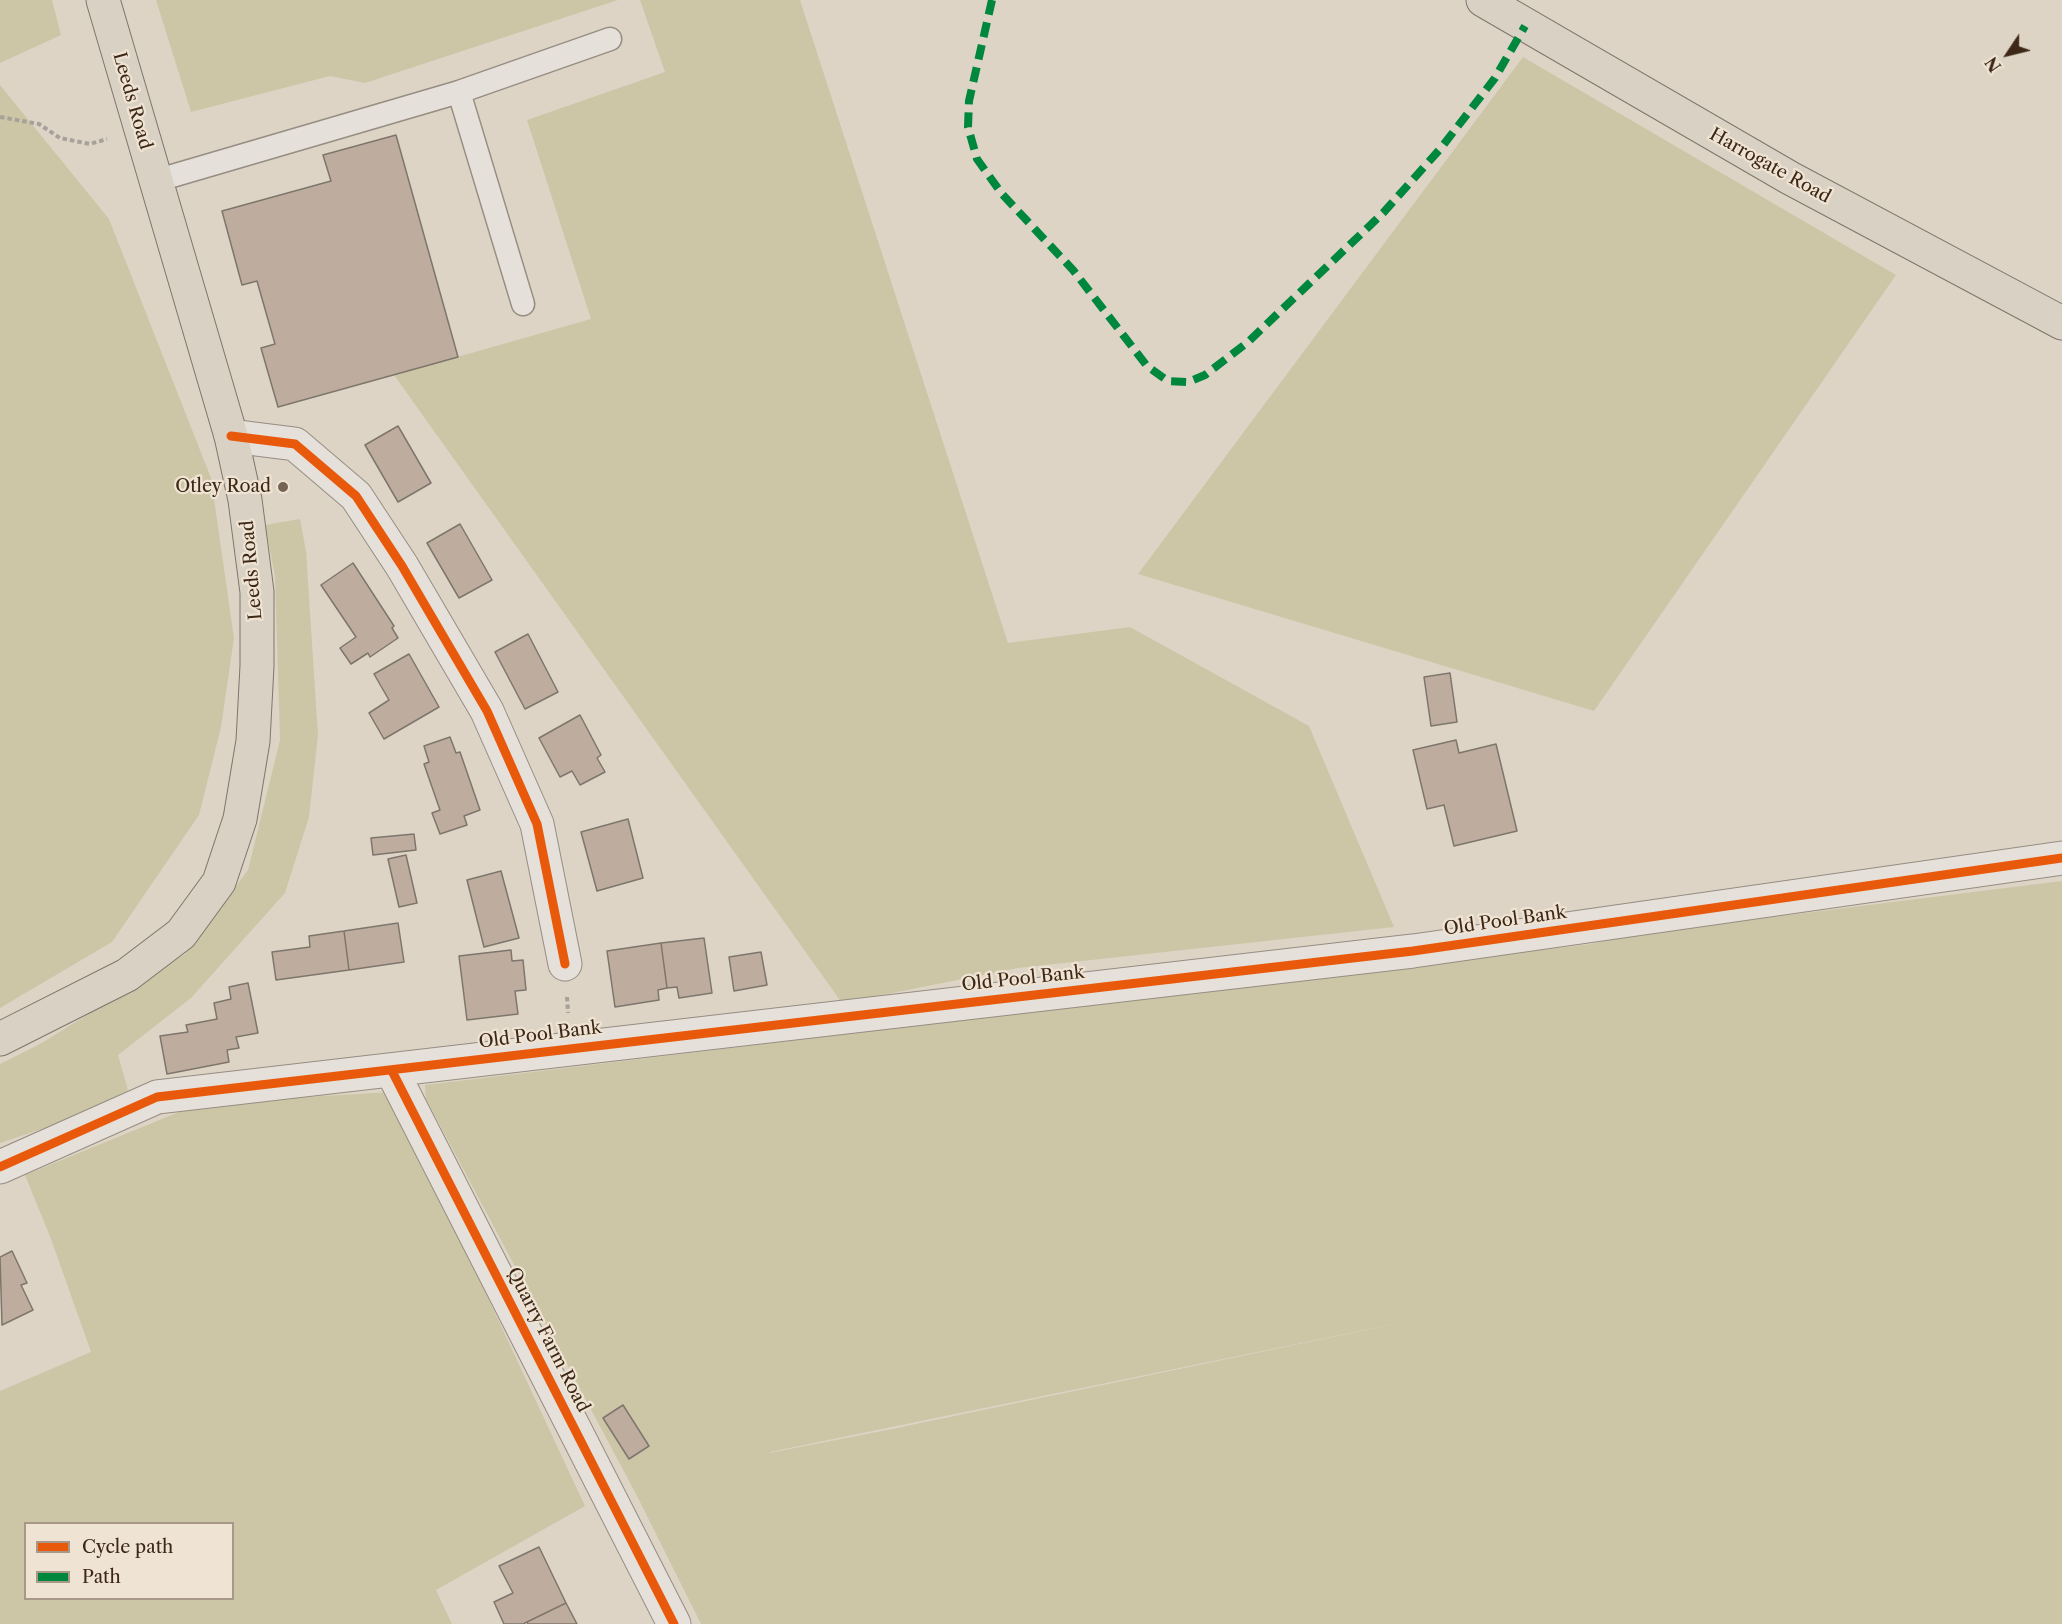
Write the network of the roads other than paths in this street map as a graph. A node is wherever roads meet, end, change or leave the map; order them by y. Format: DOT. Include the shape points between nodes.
graph roads {
  1 [pos="103,0"];
  2 [pos="1483,0"];
  3 [pos="610,39"];
  4 [pos="459,92"];
  5 [pos="155,181"];
  6 [pos="523,304"];
  7 [pos="2062,323"];
  8 [pos="231,436"];
  9 [pos="2062,858"];
  10 [pos="565,964"];
  11 [pos="0,1039"];
  12 [pos="392,1071"];
  13 [pos="0,1167"];
  14 [pos="674,1624"];
  1 -- 5 [label="highway, Leeds Road"];
  2 -- 7 [label="highway, Harrogate Road" via="1790,178"];
  3 -- 4 [label="lane"];
  4 -- 5 [label="lane"];
  4 -- 6 [label="lane"];
  5 -- 8 [label="highway, Leeds Road"];
  8 -- 10 [label="street" via="295,444 356,496 402,566 487,711 537,824"];
  8 -- 11 [label="highway, Leeds Road" via="245,500 257,592 257,666 253,741 240,819 219,882 181,934 127,975"];
  9 -- 12 [label="street, Old Pool Bank" via="1413,951 569,1047"];
  12 -- 13 [label="street, Old Pool Bank" via="157,1097"];
  12 -- 14 [label="street, Quarry Farm Road"];
}
